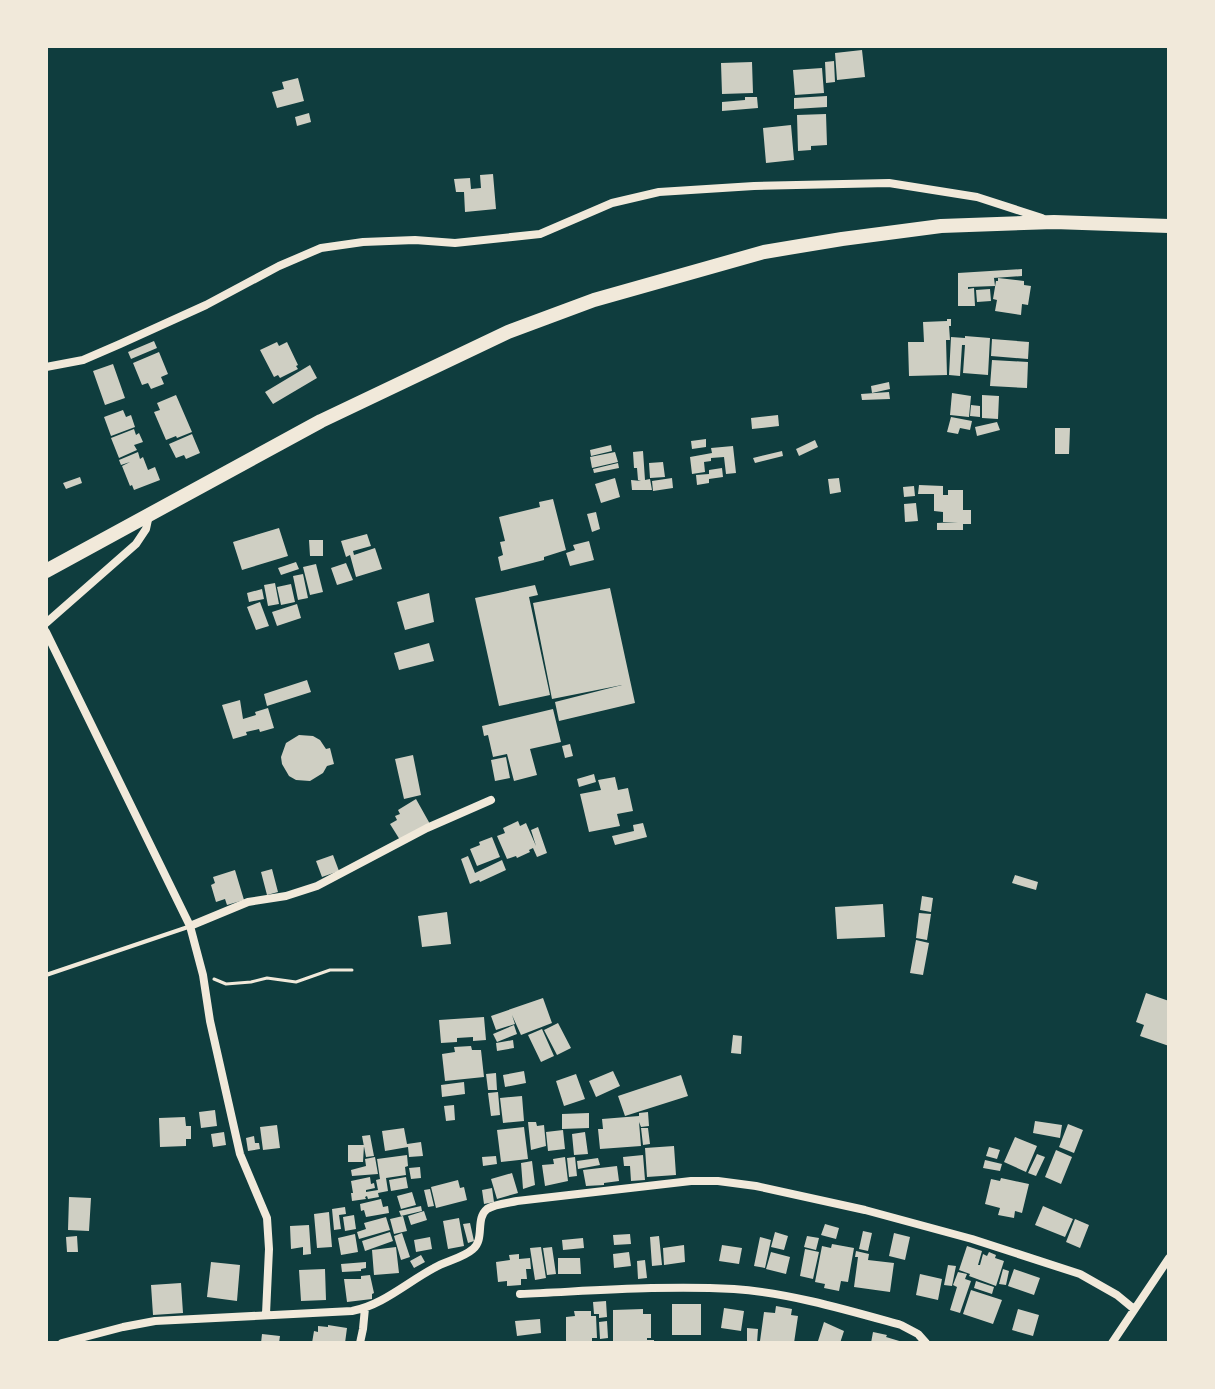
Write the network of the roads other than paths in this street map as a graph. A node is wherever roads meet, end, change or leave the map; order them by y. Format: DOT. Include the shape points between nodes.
graph roads {
  1 [pos="1054,222"];
  2 [pos="1169,226"];
  3 [pos="46,367"];
  4 [pos="150,514"];
  5 [pos="46,571"];
  6 [pos="46,623"];
  7 [pos="46,632"];
  8 [pos="491,800"];
  9 [pos="190,926"];
  10 [pos="46,975"];
  11 [pos="1169,1258"];
  12 [pos="520,1294"];
  13 [pos="365,1308"];
  14 [pos="1134,1309"];
  15 [pos="266,1314"];
  16 [pos="62,1343"];
  17 [pos="360,1343"];
  18 [pos="926,1343"];
  19 [pos="1112,1343"];
  1 -- 2 [label="highway"];
  1 -- 3 [label="street" via="977,197 889,183 659,192 612,203 540,234 321,248 83,360"];
  1 -- 4 [label="highway" via="941,226 764,252 594,300 508,332 321,421"];
  4 -- 5 [label="highway"];
  4 -- 6 [label="street" via="136,544"];
  7 -- 9 [label="street"];
  8 -- 9 [label="street" via="317,886 248,902"];
  9 -- 10 [label="lane"];
  9 -- 15 [label="street" via="240,1154 267,1218"];
  11 -- 14 [label="street"];
  12 -- 18 [label="street" via="735,1289 901,1325"];
  13 -- 14 [label="street" via="474,1249 485,1210 495,1206 718,1181 865,1210 1024,1255 1080,1274"];
  13 -- 15 [label="street"];
  13 -- 17 [label="street"];
  14 -- 19 [label="street"];
  15 -- 16 [label="street" via="155,1321"];
}
